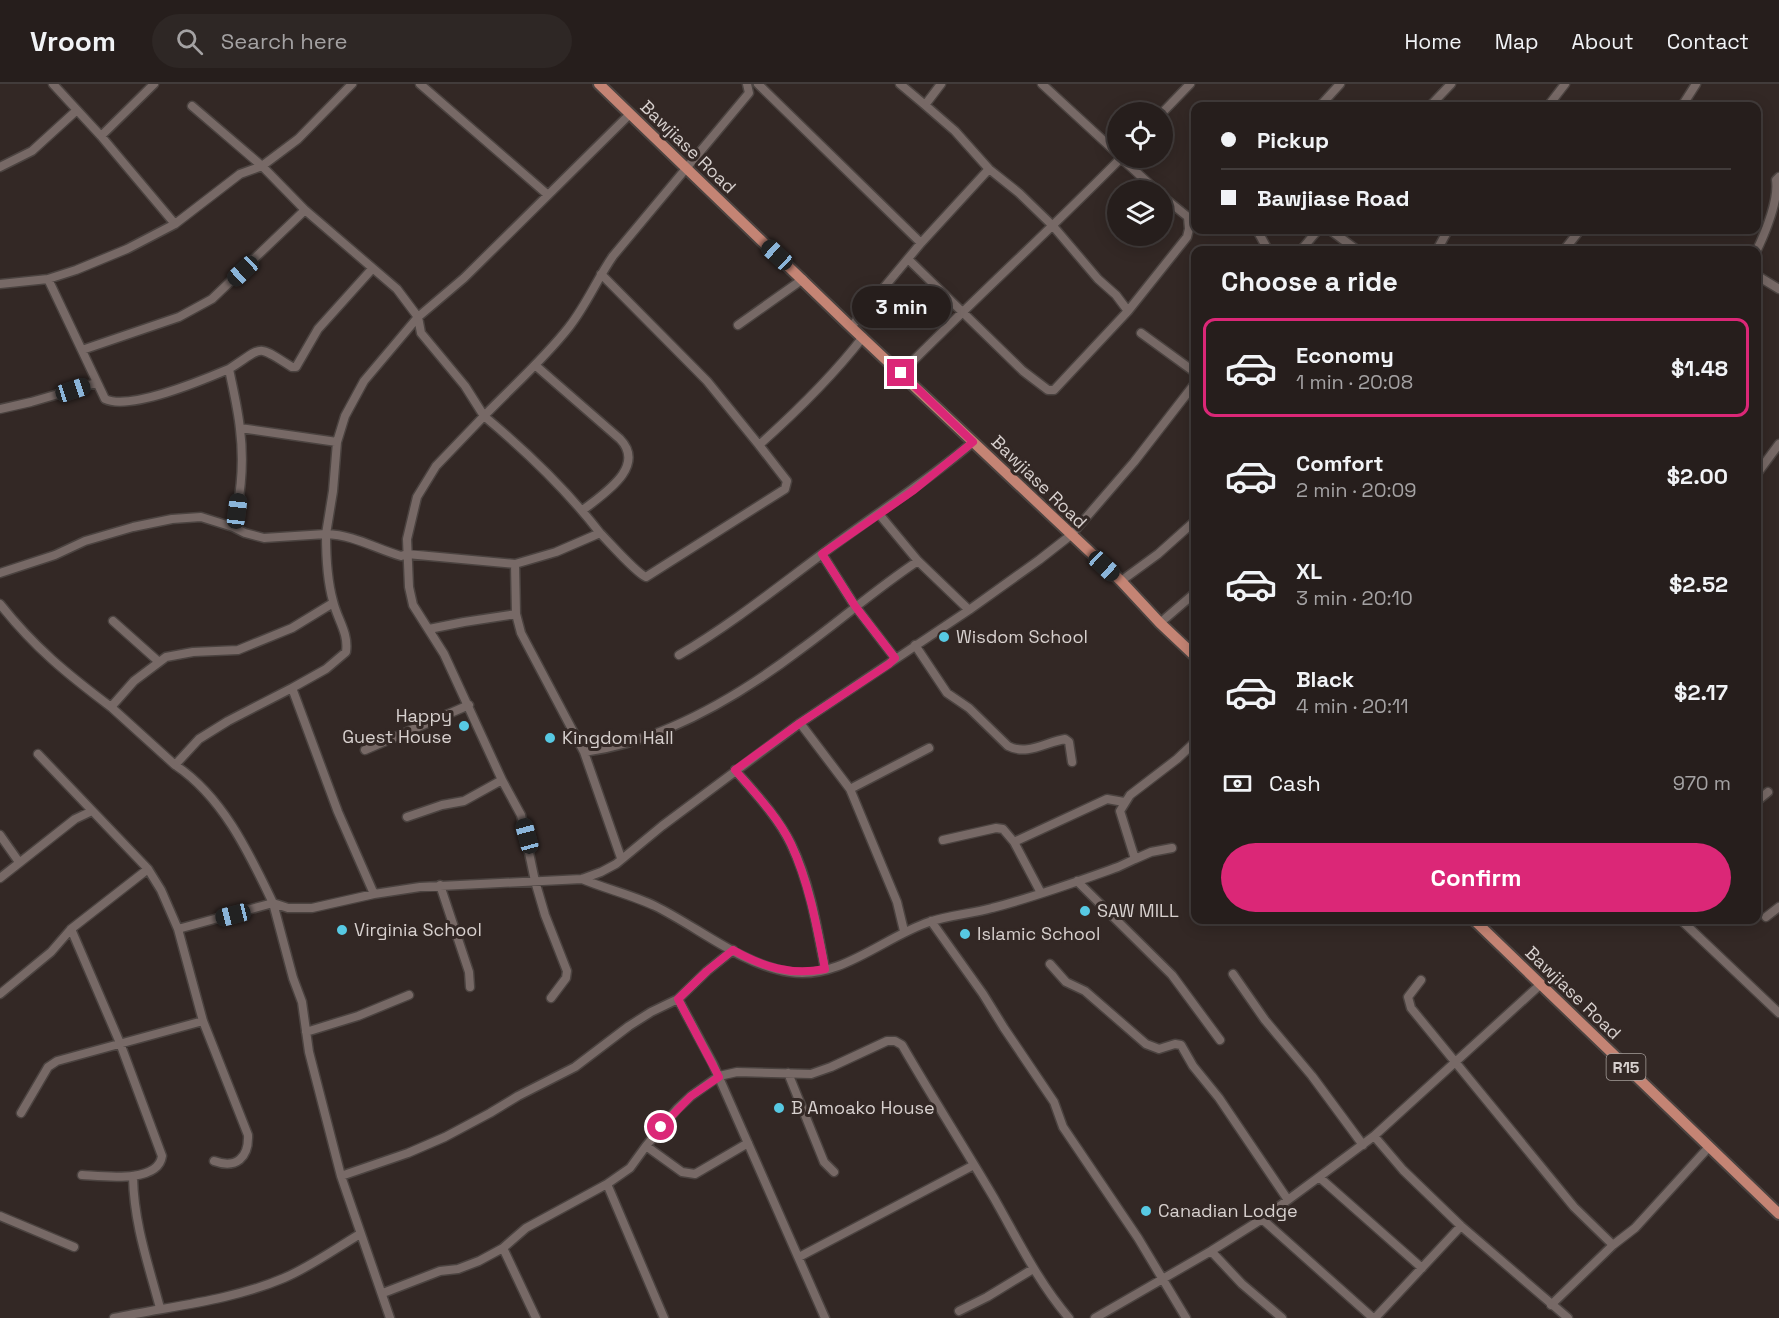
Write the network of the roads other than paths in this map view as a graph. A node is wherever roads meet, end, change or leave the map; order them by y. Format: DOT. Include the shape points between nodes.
graph roads {
  1 [pos="53,84"];
  2 [pos="154,84"];
  3 [pos="352,84"];
  4 [pos="420,84"];
  5 [pos="599,84"];
  6 [pos="747,84"];
  7 [pos="758,84"];
  8 [pos="900,84"];
  9 [pos="941,84"];
  10 [pos="1042,84"];
  11 [pos="1190,84"];
  12 [pos="1340,84"];
  13 [pos="1451,84"];
  14 [pos="1565,84"];
  15 [pos="1696,84"];
  16 [pos="1173,102"];
  17 [pos="1324,102"];
  18 [pos="1434,102"];
  19 [pos="1551,102"];
  20 [pos="1685,102"];
  21 [pos="192,105"];
  22 [pos="924,105"];
  23 [pos="77,110"];
  24 [pos="630,114"];
  25 [pos="101,136"];
  26 [pos="1107,144"];
  27 [pos="262,166"];
  28 [pos="0,167"];
  29 [pos="685,168"];
  30 [pos="1111,168"];
  31 [pos="1132,168"];
  32 [pos="989,169"];
  33 [pos="1779,177"];
  34 [pos="1145,180"];
  35 [pos="548,195"];
  36 [pos="1173,205"];
  37 [pos="305,210"];
  38 [pos="175,224"];
  39 [pos="1053,226"];
  40 [pos="1315,234"];
  41 [pos="1335,234"];
  42 [pos="1577,234"];
  43 [pos="921,243"];
  44 [pos="1304,246"];
  45 [pos="1351,246"];
  46 [pos="1567,246"];
  47 [pos="1759,246"];
  48 [pos="908,259"];
  49 [pos="372,269"];
  50 [pos="601,274"];
  51 [pos="1761,278"];
  52 [pos="48,279"];
  53 [pos="803,279"];
  54 [pos="0,284"];
  55 [pos="1779,289"];
  56 [pos="962,311"];
  57 [pos="1128,311"];
  58 [pos="418,317"];
  59 [pos="738,325"];
  60 [pos="851,327"];
  61 [pos="1141,333"];
  62 [pos="863,337"];
  63 [pos="82,350"];
  64 [pos="535,365"];
  65 [pos="229,369"];
  66 [pos="1191,369"];
  67 [pos="901,373"];
  68 [pos="96,382"];
  69 [pos="1191,388"];
  70 [pos="0,409"];
  71 [pos="483,416"];
  72 [pos="240,429"];
  73 [pos="337,442"];
  74 [pos="973,442"];
  75 [pos="1779,444"];
  76 [pos="759,445"];
  77 [pos="1761,468"];
  78 [pos="582,510"];
  79 [pos="879,514"];
  80 [pos="1191,524"];
  81 [pos="233,527"];
  82 [pos="600,533"];
  83 [pos="326,534"];
  84 [pos="1071,535"];
  85 [pos="407,554"];
  86 [pos="822,554"];
  87 [pos="918,561"];
  88 [pos="515,564"];
  89 [pos="0,573"];
  90 [pos="1121,581"];
  91 [pos="1191,596"];
  92 [pos="333,603"];
  93 [pos="1,605"];
  94 [pos="855,606"];
  95 [pos="969,610"];
  96 [pos="516,614"];
  97 [pos="113,621"];
  98 [pos="1160,623"];
  99 [pos="429,629"];
  100 [pos="915,645"];
  101 [pos="1191,652"];
  102 [pos="680,655"];
  103 [pos="895,658"];
  104 [pos="159,662"];
  105 [pos="292,688"];
  106 [pos="469,705"];
  107 [pos="111,707"];
  108 [pos="800,723"];
  109 [pos="1191,746"];
  110 [pos="929,748"];
  111 [pos="365,750"];
  112 [pos="584,752"];
  113 [pos="38,754"];
  114 [pos="1071,762"];
  115 [pos="175,765"];
  116 [pos="735,770"];
  117 [pos="502,780"];
  118 [pos="850,789"];
  119 [pos="1768,792"];
  120 [pos="1761,798"];
  121 [pos="1124,802"];
  122 [pos="92,811"];
  123 [pos="407,817"];
  124 [pos="0,835"];
  125 [pos="943,840"];
  126 [pos="1014,842"];
  127 [pos="1172,848"];
  128 [pos="621,858"];
  129 [pos="1135,859"];
  130 [pos="19,862"];
  131 [pos="148,869"];
  132 [pos="0,878"];
  133 [pos="582,879"];
  134 [pos="535,881"];
  135 [pos="1077,881"];
  136 [pos="440,885"];
  137 [pos="1041,893"];
  138 [pos="374,894"];
  139 [pos="273,903"];
  140 [pos="1779,907"];
  141 [pos="1766,917"];
  142 [pos="931,921"];
  143 [pos="1478,924"];
  144 [pos="1684,924"];
  145 [pos="72,929"];
  146 [pos="178,929"];
  147 [pos="904,931"];
  148 [pos="733,950"];
  149 [pos="1050,964"];
  150 [pos="825,969"];
  151 [pos="1233,974"];
  152 [pos="1421,980"];
  153 [pos="1541,984"];
  154 [pos="470,987"];
  155 [pos="0,994"];
  156 [pos="409,995"];
  157 [pos="551,998"];
  158 [pos="678,999"];
  159 [pos="1779,1013"];
  160 [pos="203,1021"];
  161 [pos="306,1032"];
  162 [pos="1220,1040"];
  163 [pos="120,1043"];
  164 [pos="1454,1062"];
  165 [pos="788,1073"];
  166 [pos="719,1077"];
  167 [pos="21,1113"];
  168 [pos="1374,1136"];
  169 [pos="748,1143"];
  170 [pos="1363,1144"];
  171 [pos="646,1146"];
  172 [pos="1708,1148"];
  173 [pos="214,1161"];
  174 [pos="974,1165"];
  175 [pos="834,1172"];
  176 [pos="82,1175"];
  177 [pos="341,1176"];
  178 [pos="133,1177"];
  179 [pos="1319,1178"];
  180 [pos="607,1184"];
  181 [pos="1288,1200"];
  182 [pos="1779,1214"];
  183 [pos="0,1216"];
  184 [pos="1262,1219"];
  185 [pos="1461,1226"];
  186 [pos="360,1234"];
  187 [pos="1613,1245"];
  188 [pos="74,1247"];
  189 [pos="503,1248"];
  190 [pos="1211,1251"];
  191 [pos="799,1257"];
  192 [pos="1422,1268"];
  193 [pos="1033,1269"];
  194 [pos="1164,1280"];
  195 [pos="383,1293"];
  196 [pos="1551,1305"];
  197 [pos="160,1308"];
  198 [pos="959,1311"];
  199 [pos="534,1317"];
  200 [pos="114,1318"];
  201 [pos="390,1318"];
  202 [pos="664,1318"];
  203 [pos="825,1318"];
  204 [pos="1069,1318"];
  205 [pos="1095,1318"];
  206 [pos="1186,1318"];
  207 [pos="1282,1318"];
  208 [pos="1374,1318"];
  209 [pos="1568,1318"];
  1 -- 23 [label="street"];
  2 -- 25 [label="street"];
  3 -- 27 [label="street" via="298,139"];
  4 -- 35 [label="street"];
  5 -- 24 [label="main road, Bawjiase Road"];
  6 -- 29 [label="street" via="748,93"];
  7 -- 43 [label="street"];
  8 -- 22 [label="street"];
  9 -- 22 [label="street"];
  10 -- 26 [label="street"];
  11 -- 16 [label="street"];
  12 -- 17 [label="street"];
  13 -- 18 [label="street"];
  14 -- 19 [label="street"];
  15 -- 20 [label="street"];
  21 -- 27 [label="street"];
  22 -- 32 [label="street" via="955,131"];
  23 -- 25 [label="street"];
  23 -- 28 [label="street" via="32,151"];
  24 -- 29 [label="main road, Bawjiase Road"];
  24 -- 35 [label="street"];
  25 -- 38 [label="street"];
  27 -- 37 [label="street"];
  27 -- 38 [label="street" via="240,174"];
  29 -- 50 [label="street"];
  29 -- 53 [label="main road, Bawjiase Road"];
  30 -- 39 [label="street"];
  31 -- 34 [label="street"];
  32 -- 39 [label="street"];
  32 -- 43 [label="street"];
  33 -- 47 [label="street"];
  35 -- 58 [label="street" via="464,278"];
  36 -- 57 [label="street" via="1188,218 1187,237"];
  37 -- 49 [label="street"];
  37 -- 63 [label="street" via="212,299 179,317"];
  38 -- 52 [label="street" via="127,249"];
  39 -- 56 [label="street"];
  39 -- 57 [label="street"];
  40 -- 44 [label="street"];
  41 -- 45 [label="street"];
  42 -- 46 [label="street"];
  43 -- 48 [label="street"];
  48 -- 56 [label="street"];
  48 -- 60 [label="street"];
  49 -- 58 [label="street" via="397,289"];
  49 -- 65 [label="street" via="318,329 296,367 258,350"];
  50 -- 64 [label="street" via="588,302"];
  50 -- 76 [label="street" via="707,381"];
  51 -- 55 [label="street"];
  52 -- 54 [label="street"];
  52 -- 63 [label="street"];
  53 -- 59 [label="street"];
  53 -- 60 [label="main road, Bawjiase Road"];
  56 -- 57 [label="street" via="1048,390 1054,390"];
  56 -- 67 [label="street"];
  58 -- 71 [label="street" via="421,333 465,386"];
  58 -- 73 [label="street" via="362,385 345,416"];
  60 -- 62 [label="main road, Bawjiase Road"];
  61 -- 66 [label="street"];
  62 -- 67 [label="main road, Bawjiase Road"];
  62 -- 76 [label="street" via="794,413"];
  63 -- 68 [label="street"];
  64 -- 71 [label="street"];
  64 -- 78 [label="street" via="620,439 629,454 630,462 617,482"];
  65 -- 68 [label="street" via="169,392 113,403 105,399"];
  65 -- 72 [label="street"];
  67 -- 74 [label="main road, Bawjiase Road"];
  68 -- 70 [label="street"];
  69 -- 84 [label="street"];
  71 -- 78 [label="street" via="524,449"];
  71 -- 85 [label="street" via="436,466 417,497"];
  72 -- 73 [label="street"];
  72 -- 81 [label="street" via="239,495"];
  73 -- 83 [label="street"];
  74 -- 79 [label="street"];
  74 -- 84 [label="main road, Bawjiase Road"];
  75 -- 77 [label="street"];
  76 -- 82 [label="street" via="787,481 785,489 646,576 636,571"];
  78 -- 82 [label="street"];
  79 -- 86 [label="street"];
  79 -- 87 [label="street"];
  80 -- 90 [label="street"];
  81 -- 83 [label="street" via="264,538"];
  81 -- 89 [label="street" via="201,517 172,519 85,541"];
  82 -- 88 [label="street"];
  83 -- 85 [label="street" via="343,534 400,556"];
  83 -- 92 [label="street"];
  84 -- 90 [label="main road, Bawjiase Road"];
  84 -- 95 [label="street"];
  85 -- 88 [label="street"];
  85 -- 99 [label="street" via="413,605"];
  86 -- 94 [label="street"];
  86 -- 102 [label="street"];
  87 -- 94 [label="street"];
  87 -- 95 [label="street"];
  88 -- 96 [label="street"];
  90 -- 98 [label="main road, Bawjiase Road"];
  91 -- 98 [label="street"];
  92 -- 104 [label="street" via="292,628 238,650 193,652"];
  92 -- 105 [label="street" via="346,634 346,652 326,669"];
  93 -- 107 [label="street" via="65,673"];
  94 -- 103 [label="street"];
  94 -- 112 [label="street" via="800,651 693,717 648,737 607,750"];
  95 -- 100 [label="street"];
  96 -- 99 [label="street"];
  96 -- 112 [label="street" via="521,633"];
  97 -- 104 [label="street"];
  98 -- 101 [label="main road, Bawjiase Road"];
  99 -- 106 [label="street"];
  100 -- 103 [label="street"];
  100 -- 114 [label="street" via="947,693 969,708 1008,746 1027,750 1065,739 1069,741"];
  103 -- 108 [label="street"];
  104 -- 107 [label="street" via="134,681"];
  105 -- 115 [label="street" via="199,739"];
  105 -- 138 [label="street" via="338,812"];
  106 -- 111 [label="street"];
  106 -- 117 [label="street"];
  107 -- 115 [label="street"];
  108 -- 116 [label="street"];
  108 -- 118 [label="street"];
  109 -- 121 [label="street"];
  110 -- 118 [label="street"];
  112 -- 128 [label="street"];
  113 -- 122 [label="street"];
  115 -- 139 [label="street" via="186,772 232,825"];
  116 -- 128 [label="street"];
  116 -- 150 [label="street" via="790,844 811,902"];
  117 -- 123 [label="street" via="465,801"];
  117 -- 134 [label="street" via="521,815"];
  118 -- 147 [label="street" via="897,902"];
  119 -- 120 [label="street"];
  121 -- 126 [label="street" via="1107,799"];
  121 -- 129 [label="street" via="1120,812"];
  122 -- 130 [label="street" via="75,819"];
  122 -- 131 [label="street"];
  124 -- 130 [label="street"];
  125 -- 126 [label="street" via="996,828"];
  126 -- 137 [label="street"];
  127 -- 129 [label="street"];
  128 -- 133 [label="street"];
  129 -- 135 [label="street"];
  130 -- 132 [label="street"];
  131 -- 145 [label="street"];
  131 -- 146 [label="street"];
  133 -- 134 [label="street"];
  133 -- 148 [label="street" via="653,905"];
  134 -- 136 [label="street"];
  134 -- 157 [label="street" via="567,970 566,978"];
  135 -- 137 [label="street"];
  135 -- 162 [label="street" via="1172,975"];
  136 -- 138 [label="street"];
  136 -- 154 [label="street" via="469,972"];
  137 -- 142 [label="street"];
  138 -- 139 [label="street" via="312,908 288,908"];
  139 -- 146 [label="street"];
  139 -- 161 [label="street" via="302,1002"];
  140 -- 141 [label="street"];
  142 -- 147 [label="street"];
  142 -- 194 [label="street" via="1054,1102 1063,1127"];
  143 -- 153 [label="main road, Bawjiase Road / R15"];
  144 -- 159 [label="street"];
  145 -- 155 [label="street"];
  145 -- 163 [label="street"];
  146 -- 160 [label="street"];
  147 -- 150 [label="street" via="849,961"];
  148 -- 150 [label="street" via="784,971"];
  148 -- 158 [label="street"];
  149 -- 181 [label="street" via="1066,982 1085,991 1146,1044 1159,1049 1181,1045"];
  151 -- 170 [label="street"];
  152 -- 164 [label="street" via="1409,1002"];
  153 -- 164 [label="street"];
  153 -- 172 [label="main road, Bawjiase Road / R15"];
  156 -- 161 [label="street"];
  158 -- 166 [label="street"];
  158 -- 177 [label="street" via="629,1026 575,1067 461,1129 408,1154"];
  160 -- 163 [label="street"];
  160 -- 173 [label="street" via="248,1135 248,1147 241,1159"];
  161 -- 177 [label="street"];
  163 -- 167 [label="street" via="48,1067"];
  163 -- 178 [label="street" via="162,1156 157,1167"];
  164 -- 168 [label="street"];
  164 -- 187 [label="street" via="1574,1207"];
  165 -- 166 [label="street" via="737,1072"];
  165 -- 174 [label="street" via="811,1074 895,1041 902,1045"];
  165 -- 175 [label="street" via="824,1162"];
  166 -- 169 [label="street"];
  166 -- 171 [label="street" via="691,1096"];
  168 -- 170 [label="street"];
  168 -- 185 [label="street"];
  169 -- 171 [label="street" via="695,1174 682,1172"];
  169 -- 191 [label="street"];
  170 -- 179 [label="street"];
  171 -- 180 [label="street" via="630,1168"];
  172 -- 182 [label="main road, Bawjiase Road / R15"];
  172 -- 187 [label="street" via="1635,1228"];
  174 -- 191 [label="street"];
  174 -- 193 [label="street"];
  176 -- 178 [label="street"];
  177 -- 186 [label="street"];
  178 -- 197 [label="street" via="137,1227"];
  179 -- 181 [label="street"];
  179 -- 192 [label="street"];
  180 -- 189 [label="street" via="526,1228"];
  180 -- 202 [label="street"];
  181 -- 184 [label="street"];
  183 -- 188 [label="street"];
  184 -- 190 [label="street"];
  184 -- 208 [label="street"];
  185 -- 192 [label="street"];
  185 -- 196 [label="street"];
  186 -- 195 [label="street"];
  186 -- 197 [label="street" via="286,1277 254,1289"];
  187 -- 196 [label="street"];
  189 -- 195 [label="street" via="458,1269 440,1271"];
  189 -- 199 [label="street"];
  190 -- 194 [label="street"];
  190 -- 207 [label="street"];
  191 -- 203 [label="street"];
  192 -- 208 [label="street"];
  193 -- 198 [label="street"];
  193 -- 204 [label="street"];
  194 -- 205 [label="street"];
  194 -- 206 [label="street"];
  195 -- 201 [label="street"];
  196 -- 209 [label="street"];
  197 -- 200 [label="street"];
}
